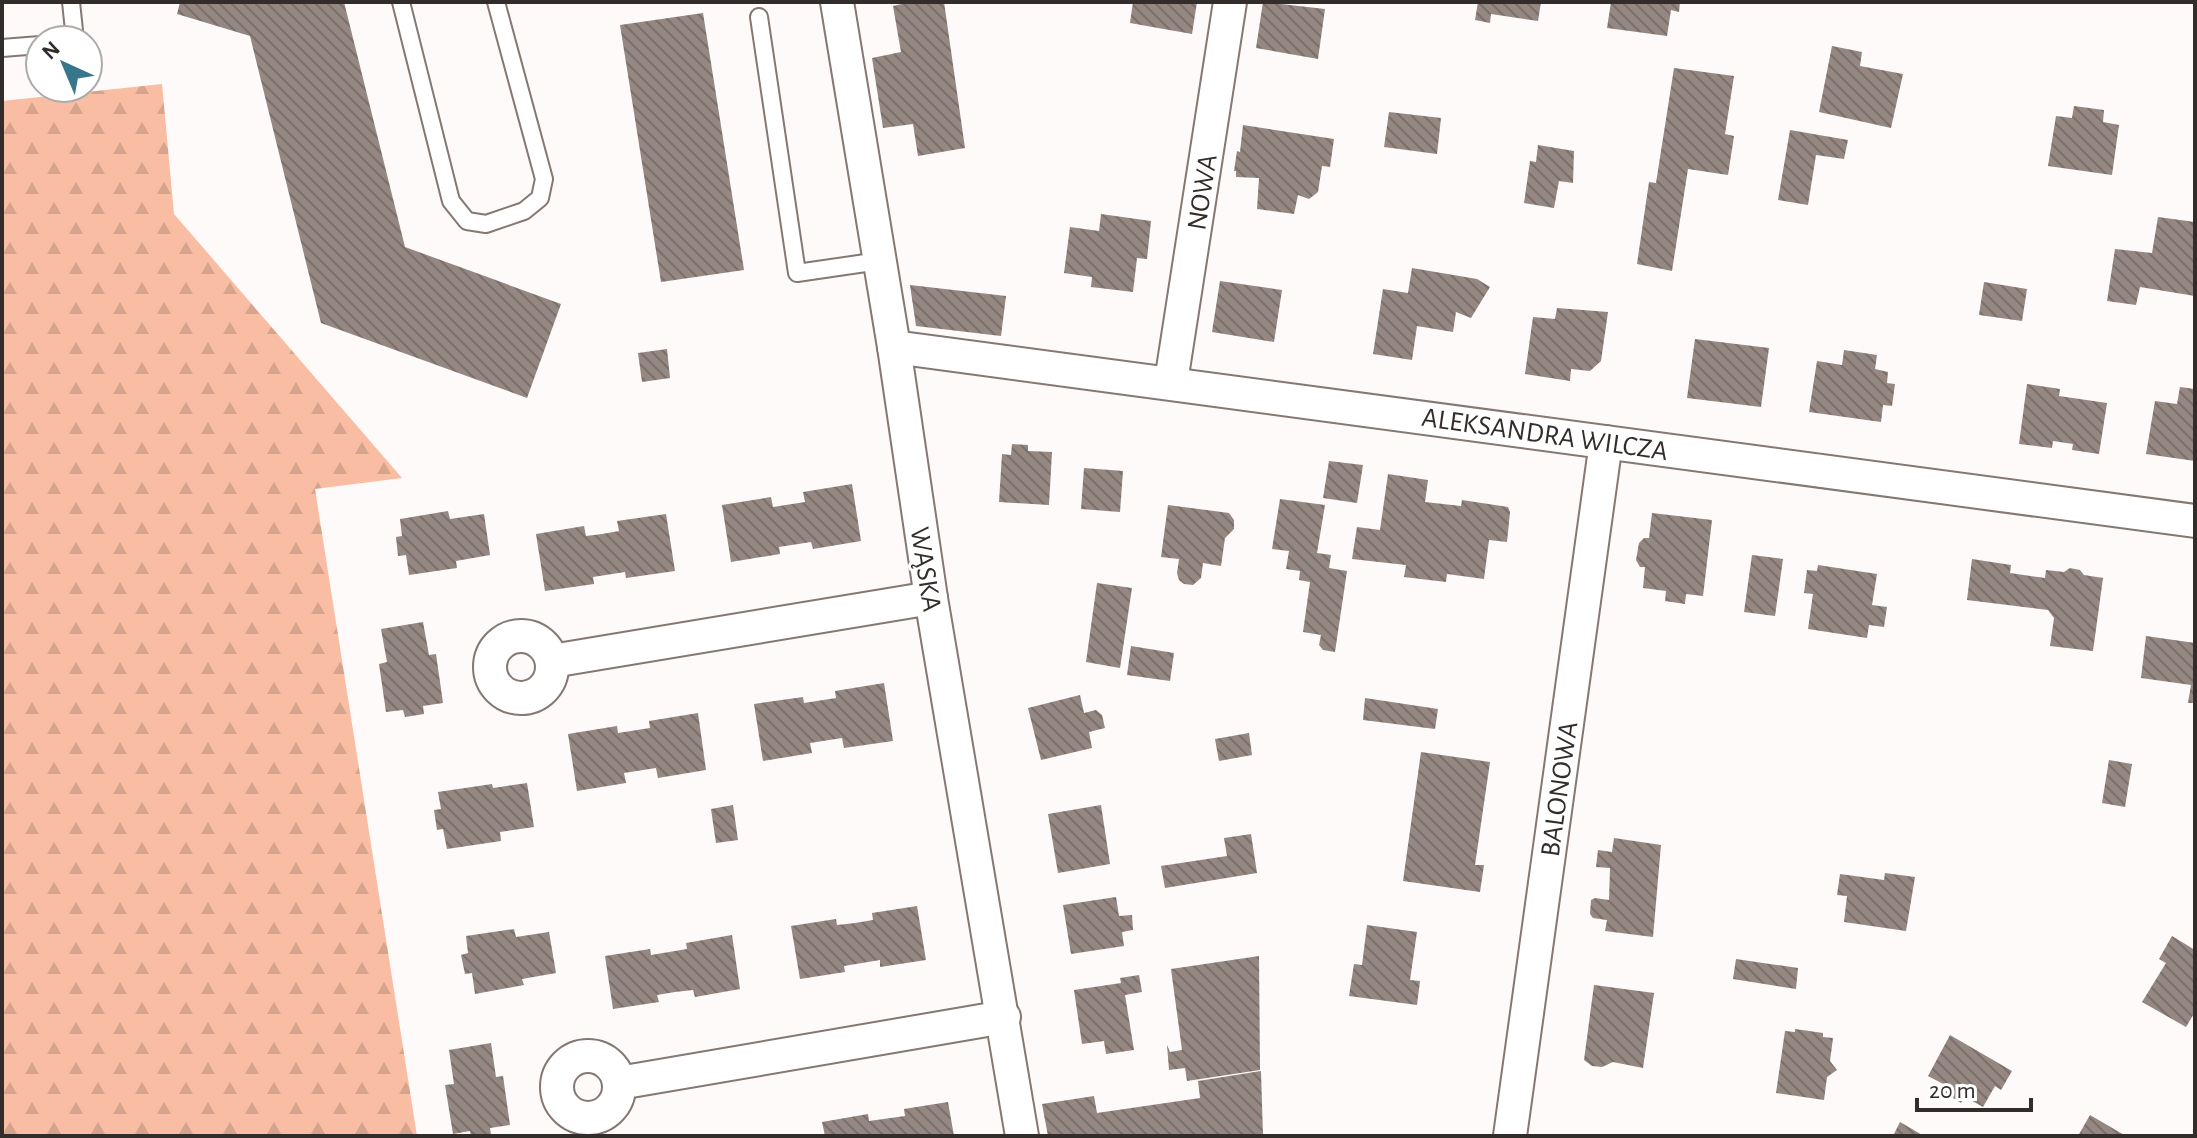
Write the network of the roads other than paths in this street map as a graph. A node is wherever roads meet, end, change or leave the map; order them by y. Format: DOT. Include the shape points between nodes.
graph roads {
  1 [pos="71,2"];
  2 [pos="401,2"];
  3 [pos="496,2"];
  4 [pos="837,2"];
  5 [pos="1230,2"];
  6 [pos="759,17"];
  7 [pos="73,24"];
  8 [pos="24,46"];
  9 [pos="2,48"];
  10 [pos="879,261"];
  11 [pos="894,347"];
  12 [pos="1171,382"];
  13 [pos="1606,442"];
  14 [pos="2195,521"];
  15 [pos="931,598"];
  16 [pos="552,661"];
  17 [pos="1004,1017"];
  18 [pos="619,1083"];
  19 [pos="1022,1136"];
  20 [pos="1510,1136"];
  1 -- 7 [label="lane"];
  2 -- 3 [label="lane" via="451,201 467,221 486,224 524,211 540,198 544,179"];
  4 -- 10 [label="street, WĄSKA"];
  5 -- 12 [label="street, NOWA"];
  6 -- 10 [label="lane" via="797,273"];
  8 -- 9 [label="lane"];
  10 -- 11 [label="street, WĄSKA"];
  11 -- 12 [label="street, ALEKSANDRA WILCZA"];
  11 -- 15 [label="street, WĄSKA"];
  12 -- 13 [label="street, ALEKSANDRA WILCZA"];
  13 -- 14 [label="street, ALEKSANDRA WILCZA"];
  13 -- 20 [label="street, BALONOWA"];
  15 -- 16 [label="street"];
  15 -- 17 [label="street, WĄSKA"];
  17 -- 18 [label="street"];
  17 -- 19 [label="street, WĄSKA"];
}
